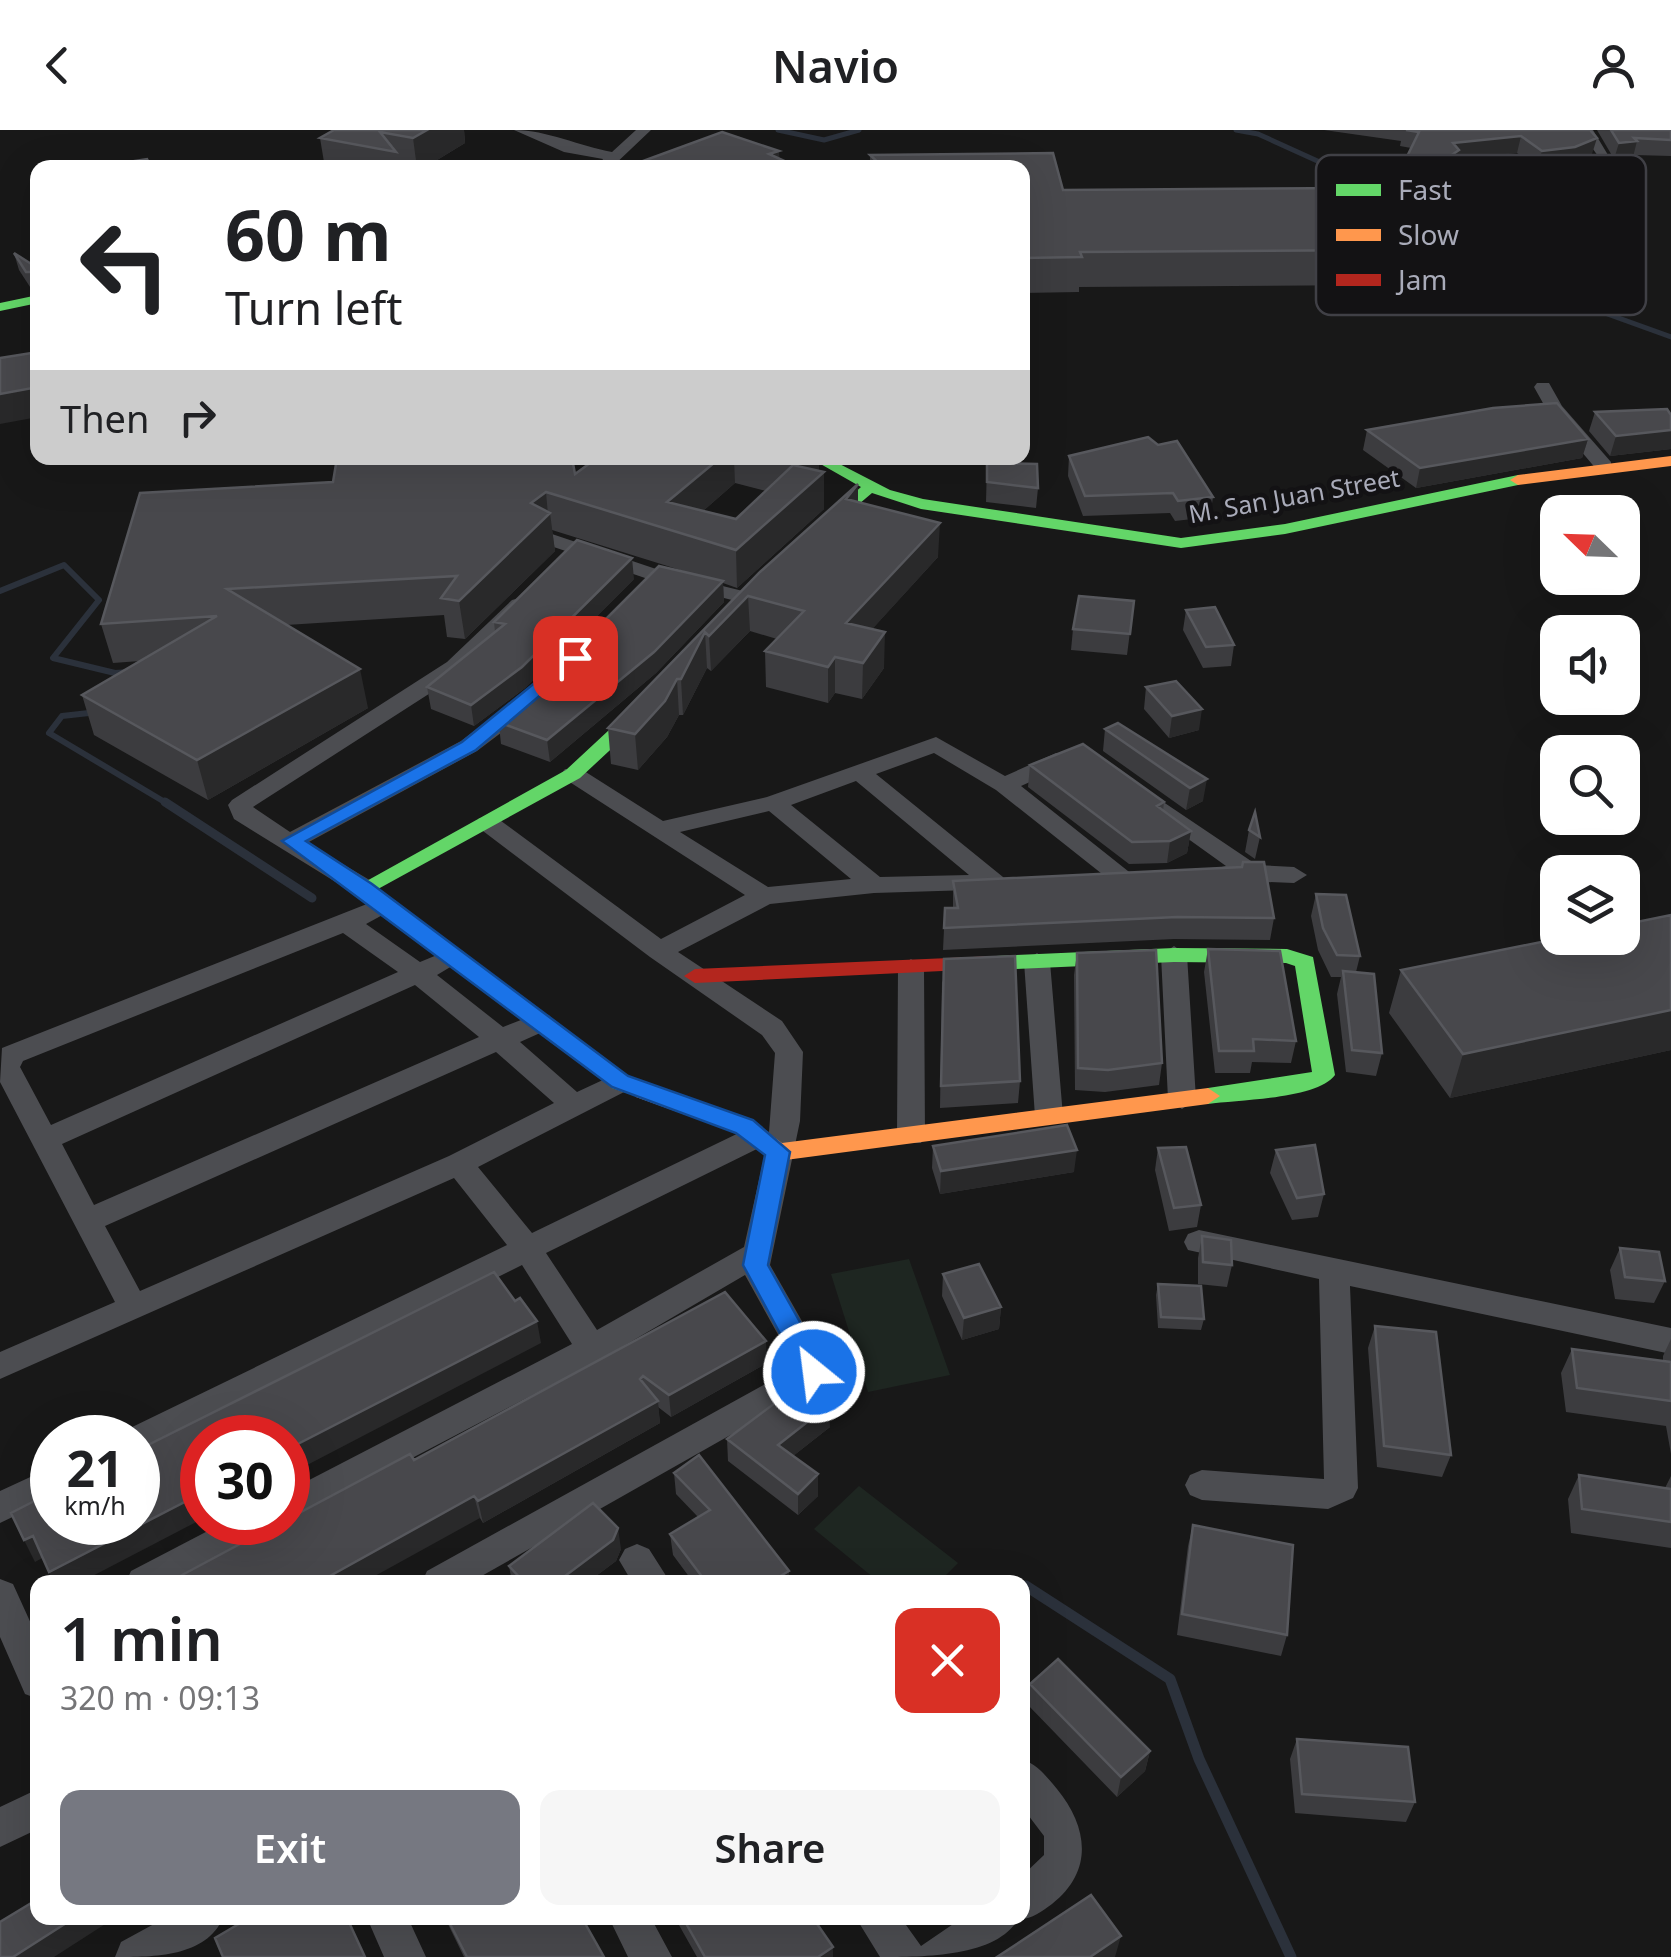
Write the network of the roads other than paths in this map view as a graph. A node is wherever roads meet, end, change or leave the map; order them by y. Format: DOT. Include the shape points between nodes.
graph roads {
  1 [pos="521,130"];
  2 [pos="644,130"];
  3 [pos="1586,130"];
  4 [pos="1605,155"];
  5 [pos="618,157"];
  6 [pos="613,160"];
  7 [pos="30,301"];
  8 [pos="0,307"];
  9 [pos="1543,387"];
  10 [pos="1671,461"];
  11 [pos="830,465"];
  12 [pos="1604,466"];
  13 [pos="870,487"];
  14 [pos="548,539"];
  15 [pos="802,548"];
  16 [pos="536,587"];
  17 [pos="755,592"];
  18 [pos="729,620"];
  19 [pos="547,685"];
  20 [pos="656,694"];
  21 [pos="1086,755"];
  22 [pos="573,774"];
  23 [pos="861,774"];
  24 [pos="1116,776"];
  25 [pos="1004,785"];
  26 [pos="774,803"];
  27 [pos="488,823"];
  28 [pos="660,829"];
  29 [pos="292,841"];
  30 [pos="1251,872"];
  31 [pos="1197,875"];
  32 [pos="1294,875"];
  33 [pos="1088,880"];
  34 [pos="874,885"];
  35 [pos="364,888"];
  36 [pos="764,896"];
  37 [pos="386,906"];
  38 [pos="346,922"];
  39 [pos="659,951"];
  40 [pos="1174,955"];
  41 [pos="454,958"];
  42 [pos="1037,962"];
  43 [pos="911,968"];
  44 [pos="419,972"];
  45 [pos="695,976"];
  46 [pos="539,1022"];
  47 [pos="504,1040"];
  48 [pos="620,1082"];
  49 [pos="1182,1098"];
  50 [pos="572,1104"];
  51 [pos="1049,1116"];
  52 [pos="911,1136"];
  53 [pos="45,1140"];
  54 [pos="767,1144"];
  55 [pos="459,1164"];
  56 [pos="86,1222"];
  57 [pos="1198,1242"];
  58 [pos="528,1250"];
  59 [pos="756,1255"];
  60 [pos="1334,1273"];
  61 [pos="132,1305"];
  62 [pos="1671,1342"];
  63 [pos="592,1348"];
  64 [pos="0,1366"];
  65 [pos="160,1429"];
  66 [pos="1202,1485"];
  67 [pos="30,1493"];
  68 [pos="310,1496"];
  69 [pos="0,1508"];
  70 [pos="215,1545"];
  71 [pos="157,1575"];
  72 [pos="452,1575"];
  73 [pos="0,1596"];
  74 [pos="19,1647"];
  75 [pos="1030,1786"];
  76 [pos="30,1812"];
  77 [pos="0,1828"];
  78 [pos="1030,1896"];
  79 [pos="190,1925"];
  80 [pos="390,1925"];
  81 [pos="632,1925"];
  82 [pos="881,1925"];
  83 [pos="987,1925"];
  84 [pos="155,1943"];
  85 [pos="406,1957"];
  86 [pos="651,1957"];
  87 [pos="905,1957"];
  88 [pos="937,1957"];
  1 -- 5 [label="street" via="569,149"];
  2 -- 5 [label="street"];
  3 -- 4 [label="street"];
  5 -- 6 [label="street"];
  7 -- 8 [label="street"];
  9 -- 12 [label="street"];
  10 -- 12 [label="street, M. San Juan Street"];
  11 -- 13 [label="street, M. San Juan Street"];
  12 -- 13 [label="street, M. San Juan Street" via="1285,530 1182,543 922,504"];
  13 -- 15 [label="street"];
  14 -- 17 [label="street" via="566,556 649,582"];
  16 -- 29 [label="street" via="455,667 240,805 243,814"];
  17 -- 18 [label="street"];
  19 -- 29 [label="street" via="469,746"];
  20 -- 22 [label="street"];
  21 -- 25 [label="street" via="1070,755"];
  22 -- 27 [label="street"];
  22 -- 28 [label="street"];
  23 -- 25 [label="street" via="936,744"];
  23 -- 26 [label="street"];
  23 -- 34 [label="street" via="1003,883"];
  24 -- 30 [label="street"];
  25 -- 33 [label="street" via="1134,879"];
  26 -- 28 [label="street"];
  26 -- 34 [label="street"];
  27 -- 35 [label="street"];
  27 -- 39 [label="street"];
  28 -- 36 [label="street"];
  29 -- 35 [label="street"];
  30 -- 31 [label="street"];
  30 -- 32 [label="street"];
  34 -- 36 [label="street"];
  35 -- 37 [label="street"];
  36 -- 39 [label="street"];
  37 -- 38 [label="street"];
  37 -- 41 [label="street"];
  38 -- 44 [label="street"];
  38 -- 53 [label="street" via="12,1055 6,1068"];
  39 -- 45 [label="street"];
  40 -- 42 [label="street"];
  40 -- 49 [label="street"];
  40 -- 49 [label="street" via="1287,956 1305,962 1325,1070 1313,1082"];
  41 -- 44 [label="street"];
  41 -- 46 [label="street"];
  42 -- 43 [label="street"];
  42 -- 51 [label="street"];
  43 -- 45 [label="street"];
  43 -- 52 [label="street"];
  44 -- 47 [label="street"];
  44 -- 53 [label="street"];
  45 -- 54 [label="street" via="772,1028 789,1052 786,1121"];
  46 -- 47 [label="street"];
  46 -- 48 [label="street"];
  47 -- 50 [label="street"];
  47 -- 56 [label="street"];
  48 -- 50 [label="street"];
  48 -- 54 [label="street" via="712,1113"];
  49 -- 51 [label="street"];
  50 -- 55 [label="street"];
  51 -- 52 [label="street"];
  52 -- 54 [label="street"];
  53 -- 56 [label="street"];
  54 -- 58 [label="street"];
  54 -- 59 [label="street"];
  55 -- 58 [label="street"];
  55 -- 61 [label="street"];
  56 -- 61 [label="street"];
  57 -- 60 [label="street"];
  58 -- 63 [label="street"];
  58 -- 65 [label="street"];
  59 -- 63 [label="street"];
  59 -- 72 [label="street" via="755,1265 814,1372"];
  60 -- 62 [label="street"];
  60 -- 66 [label="street" via="1341,1488 1328,1494"];
  61 -- 64 [label="street"];
  63 -- 68 [label="street"];
  67 -- 69 [label="street"];
  70 -- 71 [label="street"];
  73 -- 74 [label="street"];
  75 -- 78 [label="street" via="1064,1826 1064,1856"];
  76 -- 77 [label="street"];
  79 -- 84 [label="street"];
  80 -- 85 [label="street"];
  81 -- 86 [label="street"];
  82 -- 87 [label="street"];
  83 -- 88 [label="street"];
}
